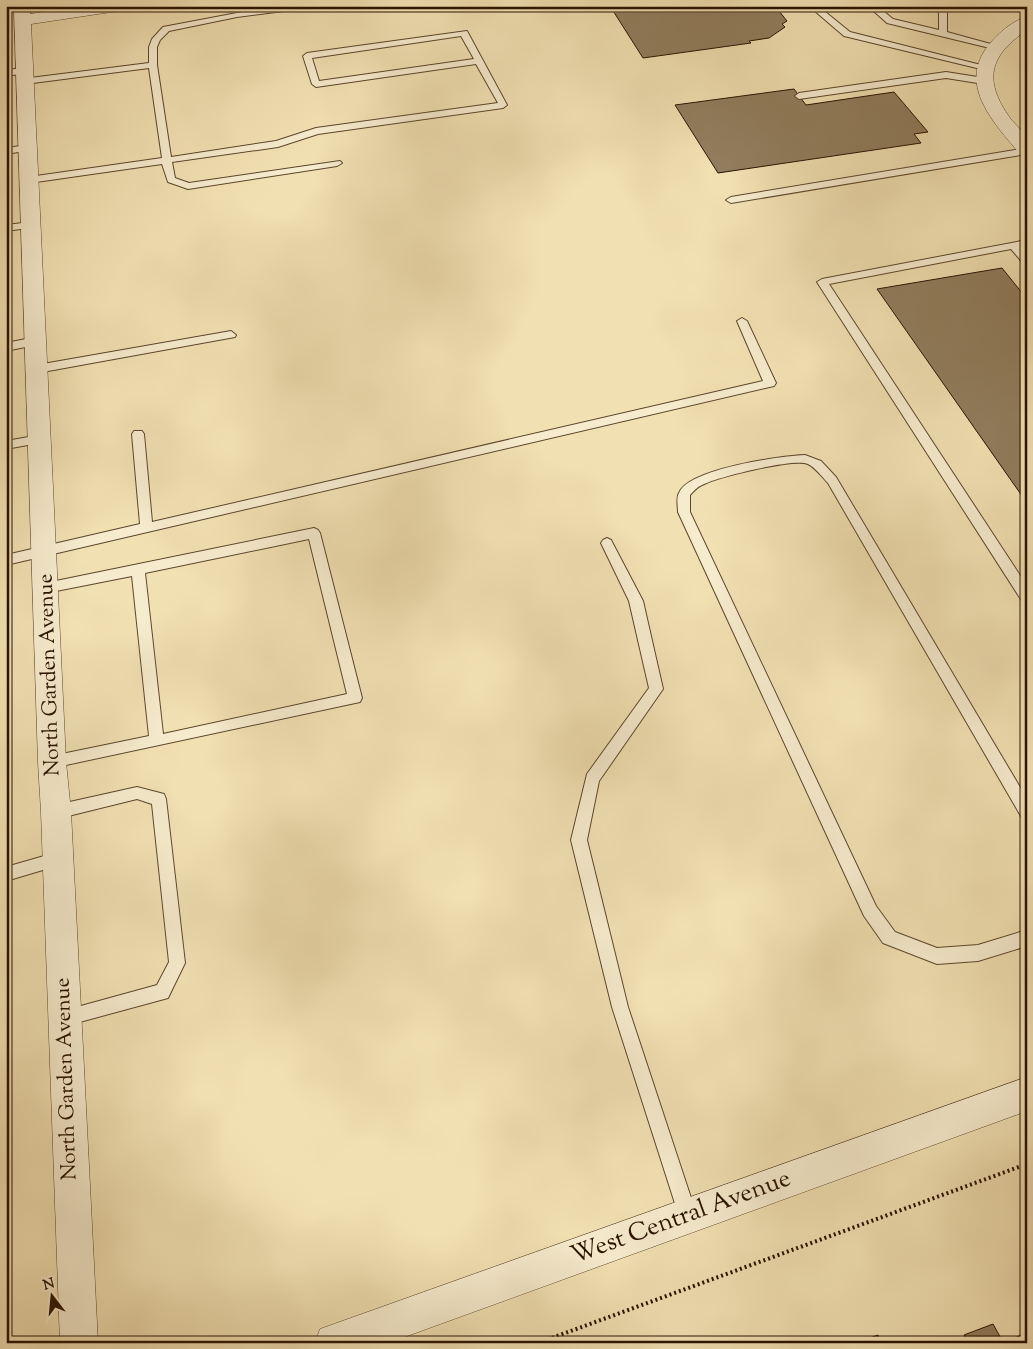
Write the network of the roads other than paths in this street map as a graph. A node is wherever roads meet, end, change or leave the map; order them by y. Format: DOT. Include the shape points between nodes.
graph roads {
  1 [pos="118,6"];
  2 [pos="308,6"];
  3 [pos="813,6"];
  4 [pos="872,6"];
  5 [pos="939,6"];
  6 [pos="22,13"];
  7 [pos="1027,22"];
  8 [pos="943,34"];
  9 [pos="479,61"];
  10 [pos="988,63"];
  11 [pos="153,64"];
  12 [pos="18,75"];
  13 [pos="799,96"];
  14 [pos="17,150"];
  15 [pos="1027,151"];
  16 [pos="167,160"];
  17 [pos="337,163"];
  18 [pos="29,180"];
  19 [pos="731,200"];
  20 [pos="19,226"];
  21 [pos="1027,243"];
  22 [pos="1014,246"];
  23 [pos="1027,261"];
  24 [pos="742,321"];
  25 [pos="231,335"];
  26 [pos="36,341"];
  27 [pos="6,347"];
  28 [pos="37,369"];
  29 [pos="138,434"];
  30 [pos="40,439"];
  31 [pos="6,446"];
  32 [pos="146,527"];
  33 [pos="606,543"];
  34 [pos="45,550"];
  35 [pos="6,560"];
  36 [pos="138,570"];
  37 [pos="46,588"];
  38 [pos="1027,597"];
  39 [pos="157,741"];
  40 [pos="52,762"];
  41 [pos="56,812"];
  42 [pos="1027,813"];
  43 [pos="58,859"];
  44 [pos="6,874"];
  45 [pos="1027,938"];
  46 [pos="65,1018"];
  47 [pos="1027,1094"];
  48 [pos="688,1216"];
  49 [pos="79,1343"];
  50 [pos="334,1343"];
  1 -- 6 [label="street"];
  2 -- 11 [label="lane" via="166,29 153,47"];
  3 -- 10 [label="lane" via="847,34"];
  4 -- 8 [label="lane" via="890,21"];
  5 -- 8 [label="lane" via="943,13"];
  6 -- 12 [label="street, North Garden Avenue"];
  7 -- 10 [label="street" via="1013,30"];
  8 -- 10 [label="lane"];
  9 -- 9 [label="lane" via="464,33 307,56 316,84"];
  9 -- 16 [label="lane" via="503,105 316,131 278,144"];
  10 -- 13 [label="lane" via="946,74"];
  10 -- 15 [label="street" via="986,97 994,113"];
  11 -- 12 [label="lane"];
  11 -- 16 [label="lane"];
  12 -- 14 [label="street, North Garden Avenue"];
  14 -- 18 [label="street, North Garden Avenue"];
  15 -- 19 [label="lane"];
  16 -- 17 [label="lane" via="171,180 188,186"];
  16 -- 18 [label="lane"];
  18 -- 20 [label="street, North Garden Avenue"];
  20 -- 26 [label="street, North Garden Avenue"];
  21 -- 22 [label="lane"];
  22 -- 23 [label="lane"];
  22 -- 38 [label="lane" via="822,282"];
  24 -- 32 [label="lane" via="770,383"];
  25 -- 28 [label="lane"];
  26 -- 27 [label="lane"];
  26 -- 28 [label="street, North Garden Avenue"];
  28 -- 30 [label="street, North Garden Avenue"];
  29 -- 32 [label="lane"];
  30 -- 31 [label="lane"];
  30 -- 34 [label="street, North Garden Avenue"];
  32 -- 34 [label="lane"];
  33 -- 48 [label="lane" via="636,601 656,689 592,779 579,840 620,1007"];
  34 -- 35 [label="lane"];
  34 -- 37 [label="street, North Garden Avenue"];
  36 -- 37 [label="lane"];
  36 -- 39 [label="lane"];
  36 -- 39 [label="lane" via="314,533 355,698"];
  37 -- 40 [label="street, North Garden Avenue"];
  39 -- 40 [label="lane"];
  40 -- 41 [label="street, North Garden Avenue"];
  41 -- 43 [label="street, North Garden Avenue"];
  41 -- 46 [label="lane" via="136,793 159,799 177,962 162,992"];
  42 -- 45 [label="lane" via="832,480 816,462 805,459 759,465 691,485 684,494 684,512 870,911 889,938 937,956 978,953"];
  43 -- 44 [label="lane"];
  43 -- 46 [label="street, North Garden Avenue"];
  46 -- 49 [label="street, North Garden Avenue"];
  47 -- 48 [label="street, West Central Avenue"];
  48 -- 50 [label="street, West Central Avenue"];
}
